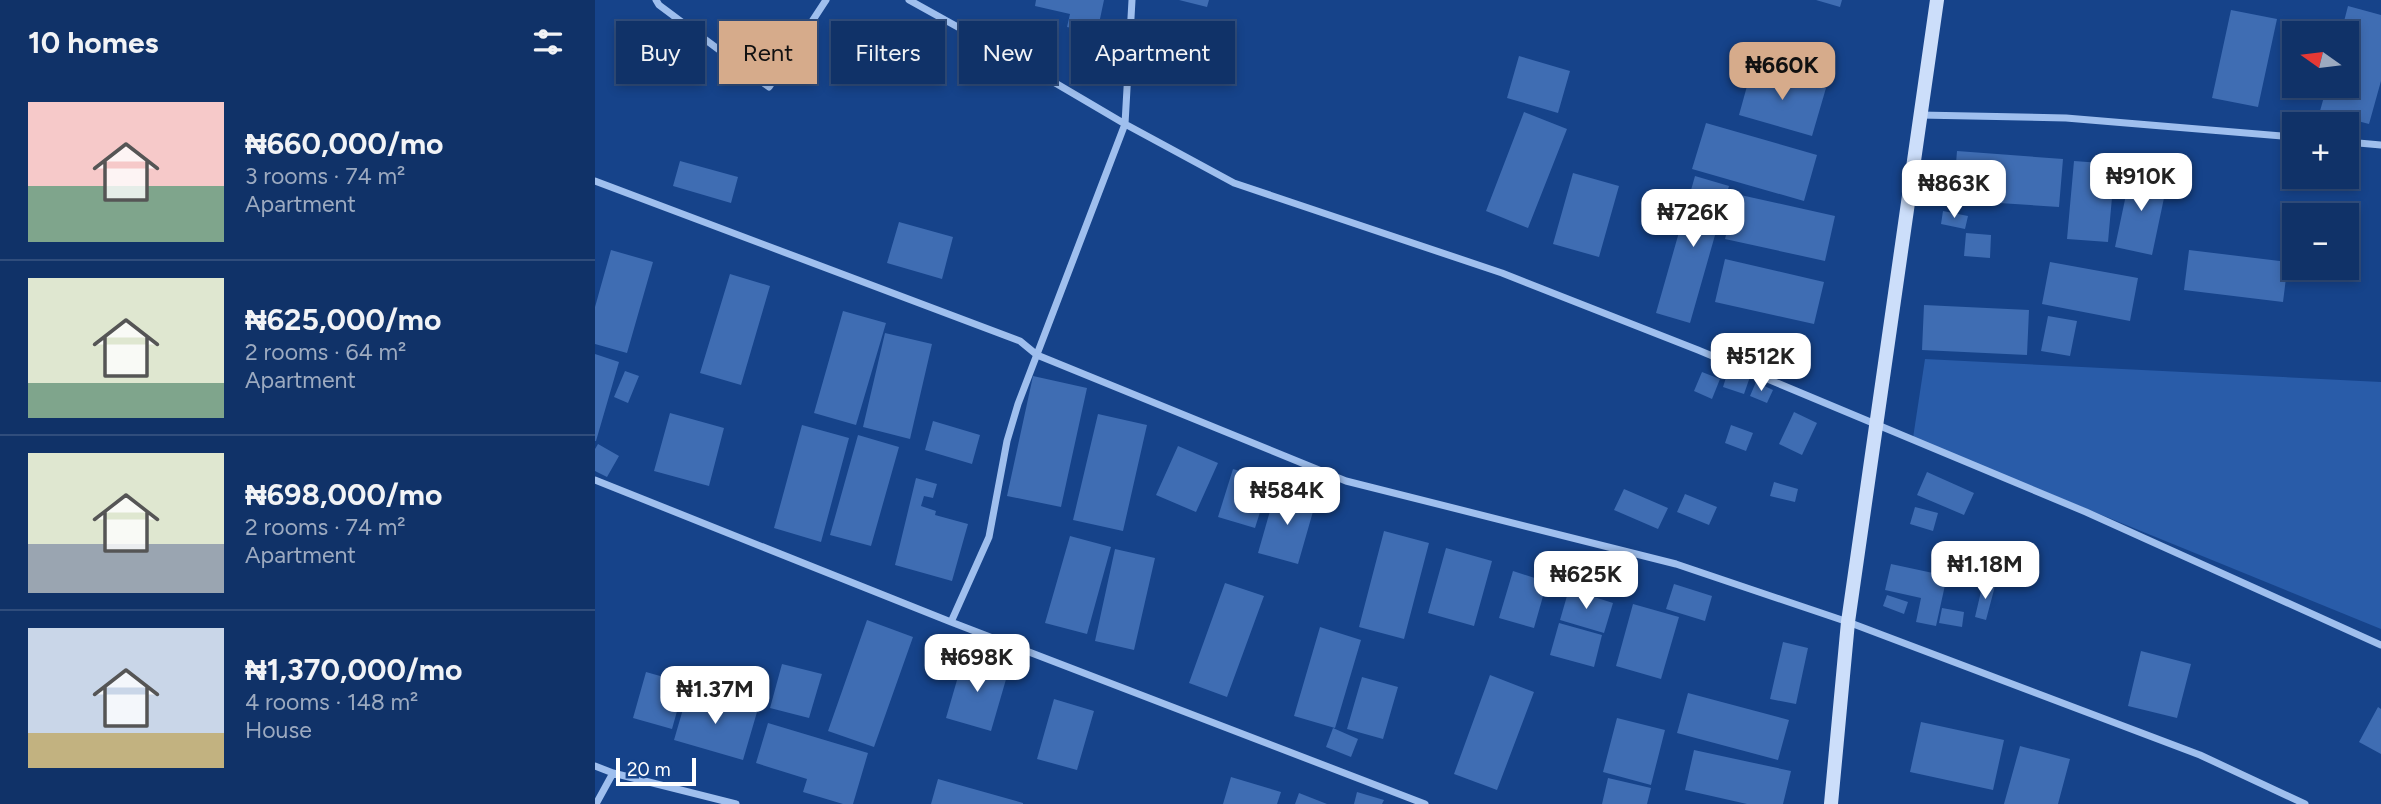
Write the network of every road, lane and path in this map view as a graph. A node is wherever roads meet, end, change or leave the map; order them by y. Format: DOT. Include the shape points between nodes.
graph roads {
  1 [pos="656,0"];
  2 [pos="825,0"];
  3 [pos="909,0"];
  4 [pos="1132,0"];
  5 [pos="1937,0"];
  6 [pos="1919,115"];
  7 [pos="1125,124"];
  8 [pos="2282,137"];
  9 [pos="2359,143"];
  10 [pos="2381,145"];
  11 [pos="595,181"];
  12 [pos="1037,355"];
  13 [pos="1875,424"];
  14 [pos="595,480"];
  15 [pos="951,622"];
  16 [pos="1848,622"];
  17 [pos="2381,645"];
  18 [pos="595,766"];
  19 [pos="613,773"];
  20 [pos="596,804"];
  21 [pos="736,804"];
  22 [pos="1425,804"];
  23 [pos="1831,804"];
  24 [pos="2305,804"];
  1 -- 2 [label="street" via="769,87"];
  3 -- 7 [label="street"];
  4 -- 7 [label="street"];
  5 -- 6 [label="street"];
  6 -- 8 [label="street" via="2066,118"];
  6 -- 13 [label="street"];
  7 -- 12 [label="street"];
  7 -- 13 [label="street" via="1234,183 1502,274"];
  9 -- 10 [label="street"];
  11 -- 12 [label="street" via="1020,341"];
  12 -- 15 [label="street" via="1007,441 989,537"];
  12 -- 16 [label="street" via="1346,481 1677,564"];
  13 -- 16 [label="street"];
  13 -- 17 [label="street" via="2086,512"];
  14 -- 15 [label="street"];
  15 -- 22 [label="street"];
  16 -- 23 [label="street"];
  16 -- 24 [label="street" via="2200,755"];
  18 -- 19 [label="street"];
  19 -- 20 [label="street"];
  19 -- 21 [label="street"];
}
